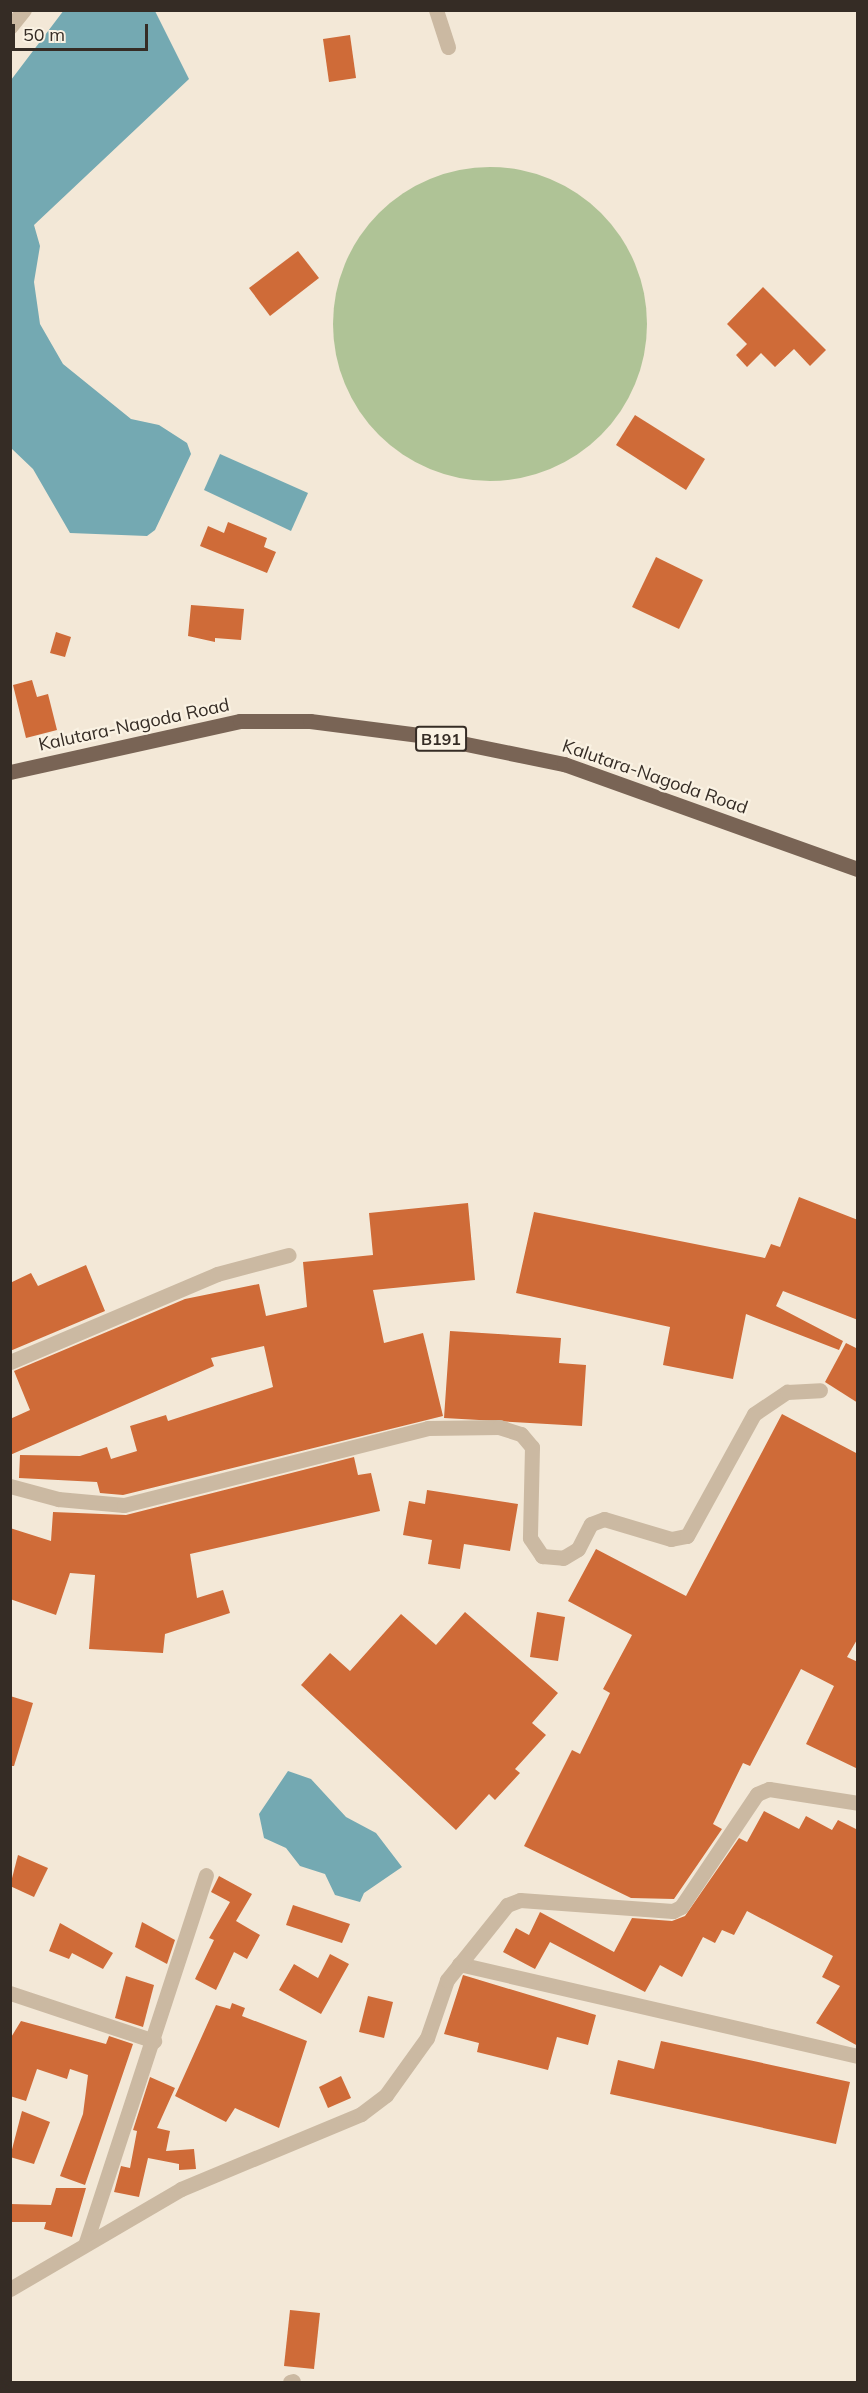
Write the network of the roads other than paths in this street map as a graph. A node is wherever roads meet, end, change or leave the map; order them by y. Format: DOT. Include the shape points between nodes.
graph roads {
  1 [pos="24,10"];
  2 [pos="436,10"];
  3 [pos="10,27"];
  4 [pos="448,48"];
  5 [pos="10,772"];
  6 [pos="858,869"];
  7 [pos="289,1255"];
  8 [pos="10,1362"];
  9 [pos="820,1390"];
  10 [pos="10,1486"];
  11 [pos="858,1803"];
  12 [pos="206,1875"];
  13 [pos="459,1964"];
  14 [pos="10,1993"];
  15 [pos="154,2041"];
  16 [pos="858,2056"];
  17 [pos="86,2242"];
  18 [pos="10,2289"];
  1 -- 3 [label="street"];
  2 -- 4 [label="street"];
  5 -- 6 [label="main road, Kalutara-Nagoda Road / B191" via="240,721 310,722 427,736 564,764"];
  7 -- 8 [label="street" via="217,1274"];
  9 -- 10 [label="street" via="788,1392 754,1414 687,1536 671,1539 604,1519 591,1524 578,1549 563,1558 542,1556 530,1538 532,1447 521,1434 500,1427 428,1428 124,1505 58,1499"];
  11 -- 13 [label="street" via="769,1789 757,1794 681,1907 661,1913 520,1900 507,1905"];
  12 -- 15 [label="street"];
  13 -- 16 [label="street"];
  13 -- 17 [label="street" via="447,1980 427,2038 386,2095 361,2114 181,2189"];
  14 -- 15 [label="street"];
  15 -- 17 [label="street"];
  17 -- 18 [label="street"];
}
